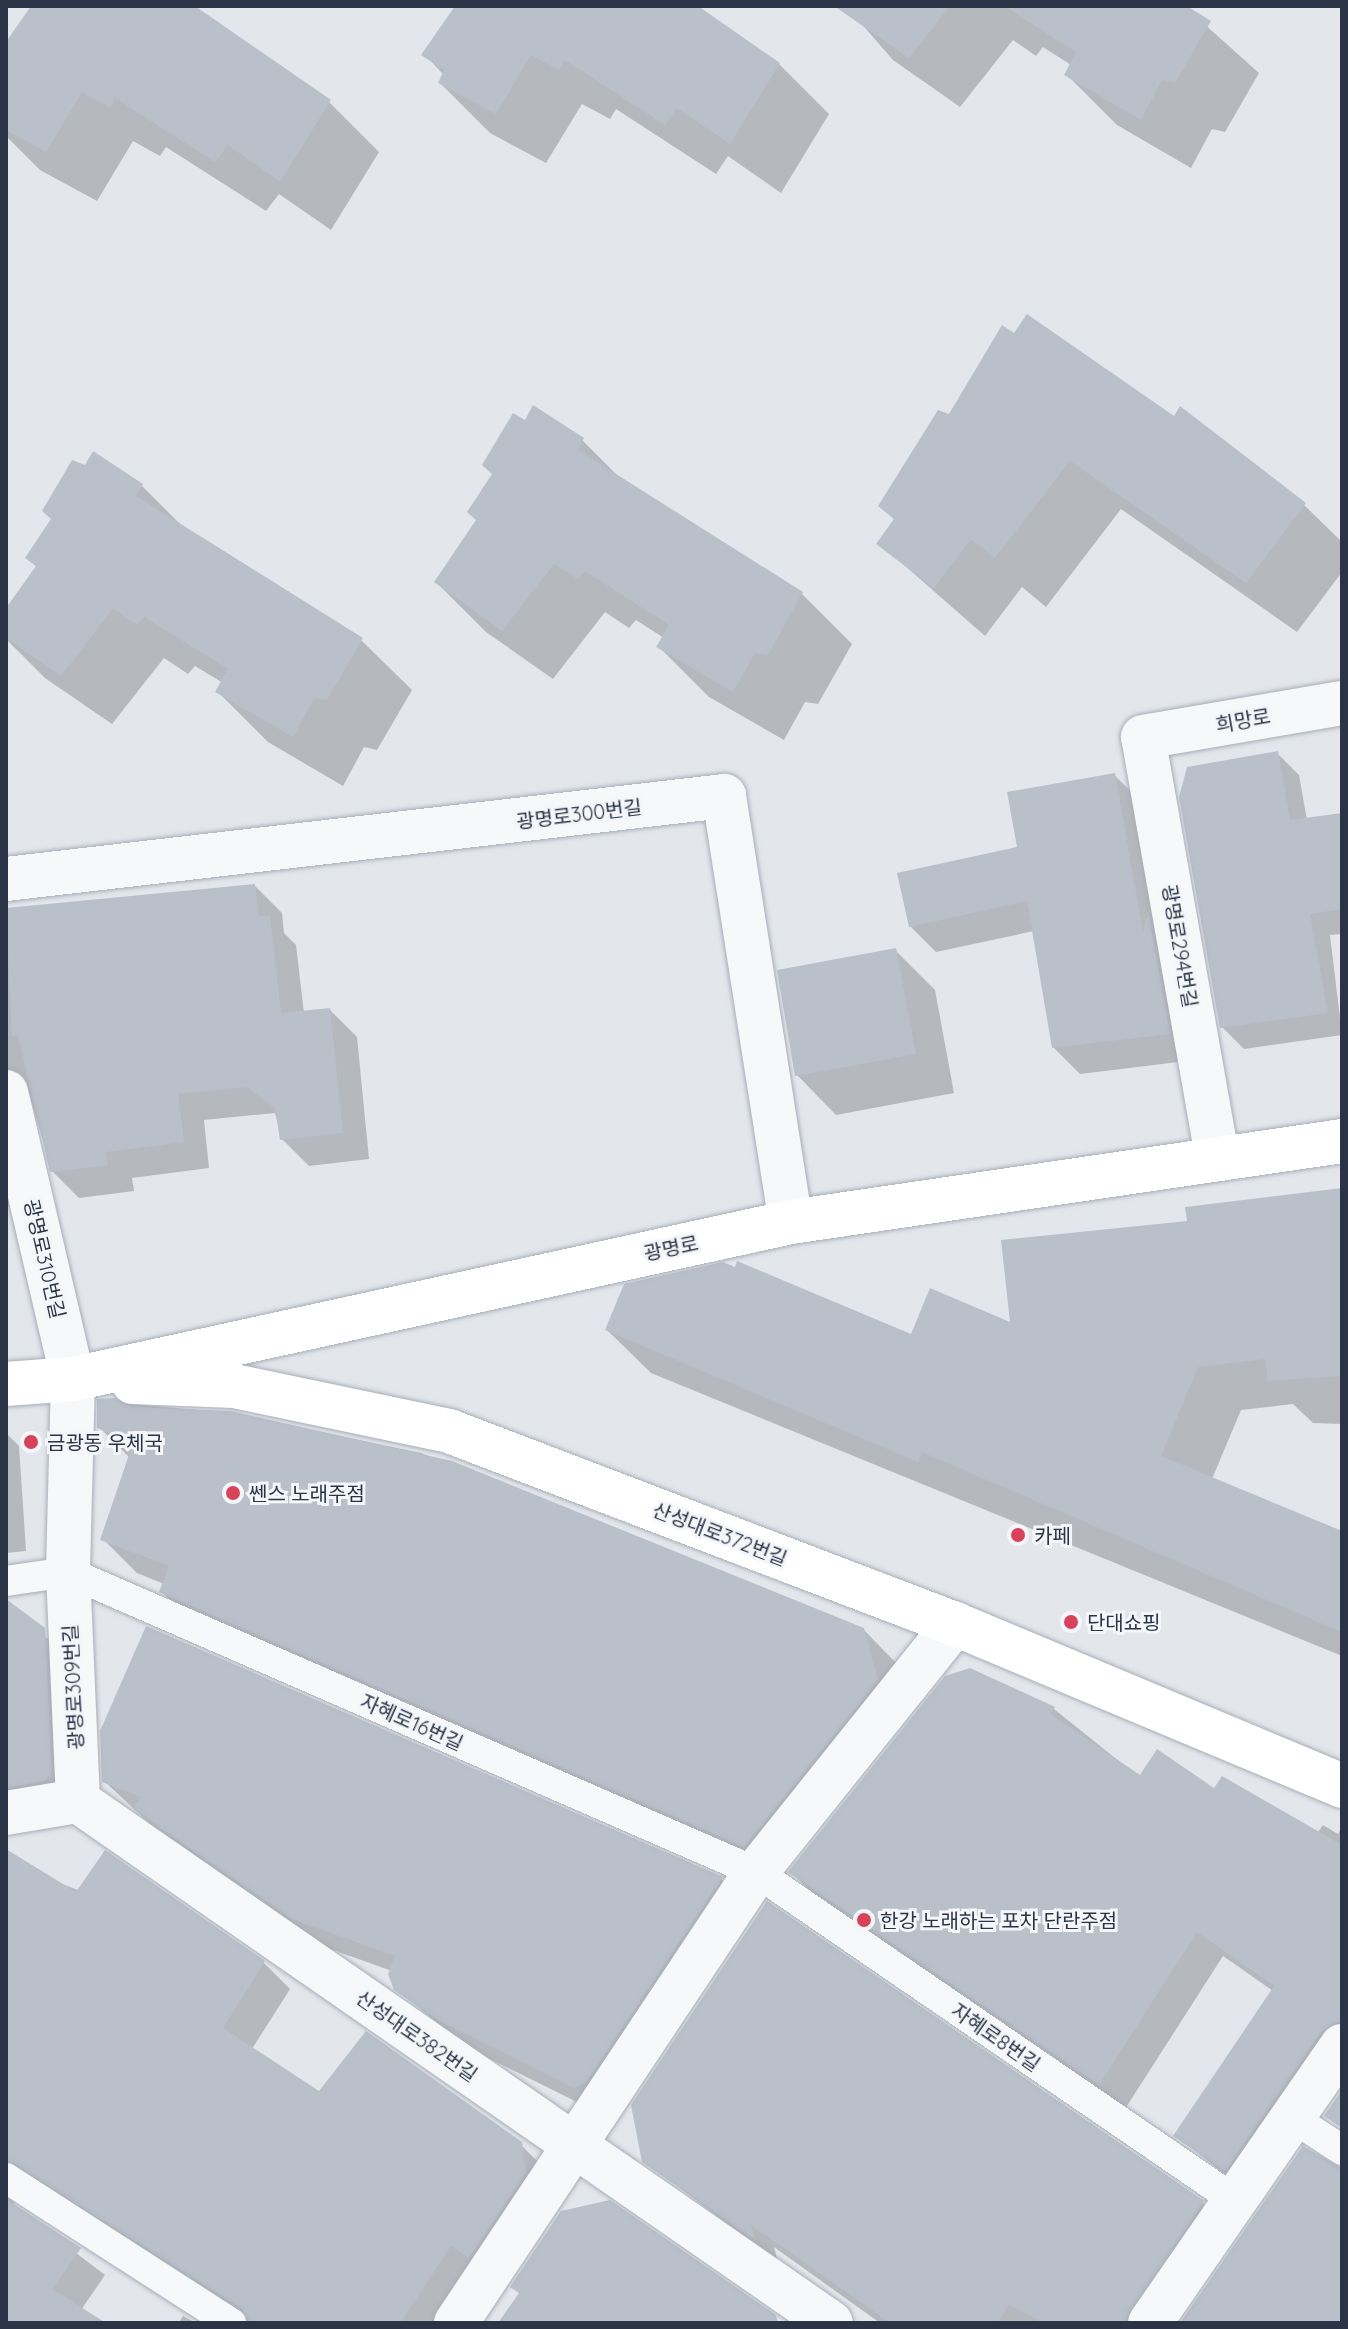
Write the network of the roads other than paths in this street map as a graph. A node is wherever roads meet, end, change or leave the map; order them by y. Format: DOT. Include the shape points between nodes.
graph roads {
  1 [pos="1342,703"];
  2 [pos="1143,737"];
  3 [pos="6,879"];
  4 [pos="6,1092"];
  5 [pos="1342,1141"];
  6 [pos="1217,1156"];
  7 [pos="791,1222"];
  8 [pos="73,1379"];
  9 [pos="6,1384"];
  10 [pos="68,1572"];
  11 [pos="6,1581"];
  12 [pos="955,1624"];
  13 [pos="1342,1786"];
  14 [pos="78,1801"];
  15 [pos="6,1813"];
  16 [pos="756,1872"];
  17 [pos="1342,2046"];
  18 [pos="1293,2118"];
  19 [pos="576,2146"];
  20 [pos="1342,2150"];
  21 [pos="6,2178"];
  22 [pos="1236,2201"];
  23 [pos="819,2320"];
  24 [pos="231,2323"];
  25 [pos="456,2323"];
  26 [pos="1150,2323"];
  1 -- 2 [label="street, 희망로"];
  2 -- 6 [label="street, 광명로294번길"];
  3 -- 7 [label="street, 광명로300번길" via="724,796"];
  4 -- 8 [label="street, 광명로310번길"];
  5 -- 6 [label="main road, 광명로"];
  6 -- 7 [label="main road, 광명로"];
  7 -- 8 [label="main road, 광명로"];
  8 -- 9 [label="main road, 광명로"];
  8 -- 10 [label="street, 광명로309번길"];
  8 -- 12 [label="main road, 산성대로372번길" via="234,1386 449,1431"];
  10 -- 11 [label="lane"];
  10 -- 14 [label="street, 광명로309번길"];
  10 -- 16 [label="lane, 자혜로16번길"];
  12 -- 13 [label="main road, 산성대로372번길"];
  12 -- 16 [label="street"];
  14 -- 15 [label="street"];
  14 -- 19 [label="street, 산성대로382번길"];
  16 -- 19 [label="street"];
  16 -- 22 [label="lane, 자혜로8번길"];
  17 -- 18 [label="street"];
  18 -- 20 [label="lane"];
  18 -- 22 [label="street"];
  19 -- 23 [label="street, 산성대로382번길"];
  19 -- 25 [label="street"];
  21 -- 24 [label="lane"];
  22 -- 26 [label="street"];
}
